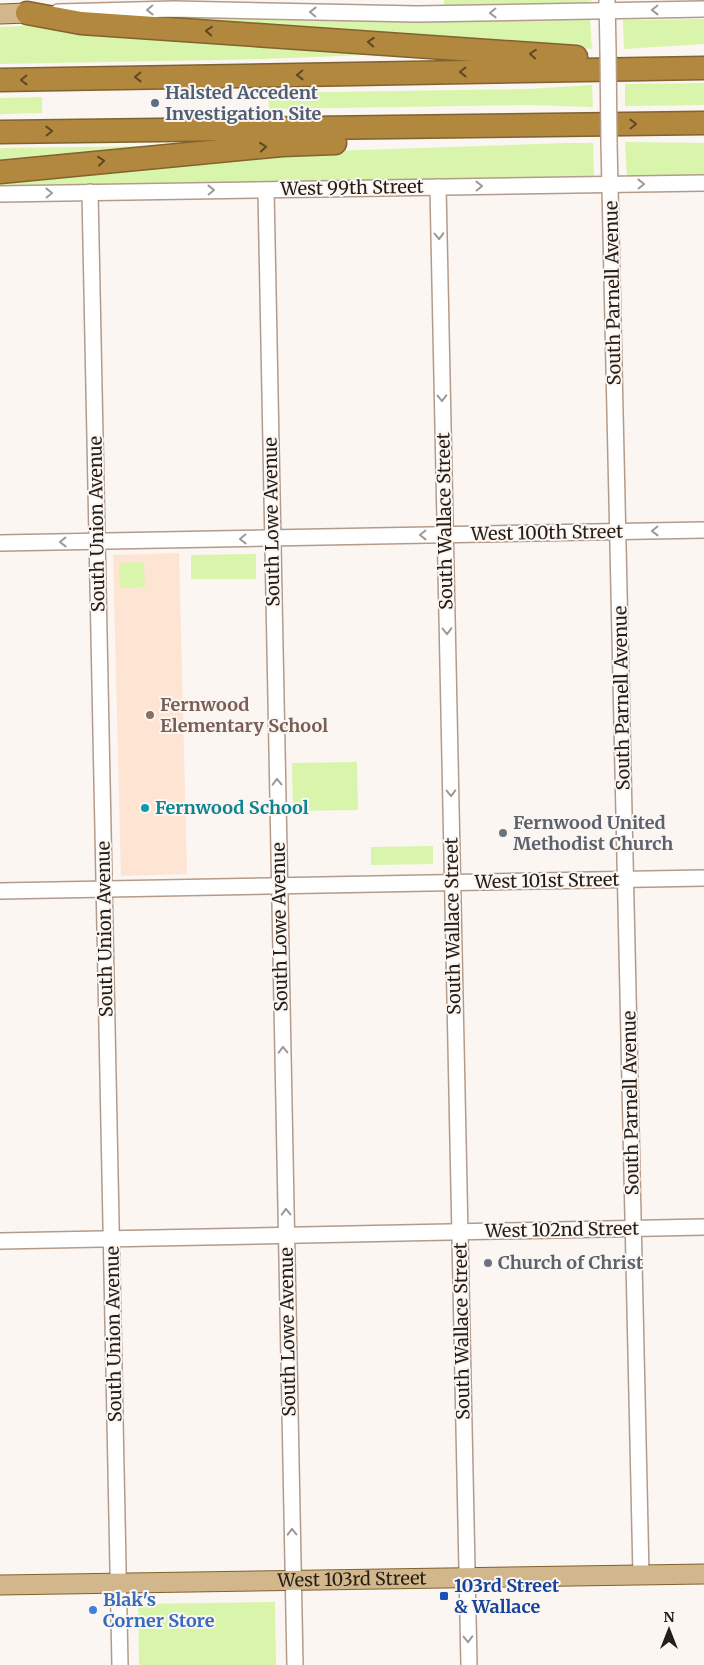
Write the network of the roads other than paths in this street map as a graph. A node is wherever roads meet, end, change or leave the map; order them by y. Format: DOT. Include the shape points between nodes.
graph roads {
  1 [pos="86,5"];
  2 [pos="260,5"];
  3 [pos="607,5"];
  4 [pos="704,9"];
  5 [pos="27,13"];
  6 [pos="0,14"];
  7 [pos="704,67"];
  8 [pos="0,80"];
  9 [pos="704,123"];
  10 [pos="567,126"];
  11 [pos="0,132"];
  12 [pos="0,172"];
  13 [pos="704,183"];
  14 [pos="610,184"];
  15 [pos="438,187"];
  16 [pos="266,190"];
  17 [pos="90,192"];
  18 [pos="0,194"];
  19 [pos="704,530"];
  20 [pos="618,532"];
  21 [pos="445,535"];
  22 [pos="273,538"];
  23 [pos="97,541"];
  24 [pos="0,543"];
  25 [pos="704,878"];
  26 [pos="626,880"];
  27 [pos="452,883"];
  28 [pos="280,886"];
  29 [pos="105,889"];
  30 [pos="0,891"];
  31 [pos="704,1227"];
  32 [pos="634,1228"];
  33 [pos="460,1232"];
  34 [pos="286,1235"];
  35 [pos="112,1239"];
  36 [pos="0,1241"];
  37 [pos="704,1574"];
  38 [pos="641,1575"];
  39 [pos="467,1578"];
  40 [pos="293,1581"];
  41 [pos="118,1583"];
  42 [pos="0,1585"];
  43 [pos="120,1665"];
  44 [pos="295,1665"];
  45 [pos="469,1665"];
  2 -- 1 [label="street, one-way"];
  1 -- 5 [label="street"];
  3 -- 2 [label="street, one-way" via="417,14"];
  4 -- 3 [label="street, one-way"];
  3 -- 14 [label="street, South Parnell Avenue, bridge"];
  5 -- 6 [label="main road"];
  7 -- 5 [label="highway, one-way" via="80,23"];
  7 -- 8 [label="highway, one-way"];
  10 -- 9 [label="highway, one-way"];
  11 -- 10 [label="highway, one-way"];
  12 -- 10 [label="highway, one-way" via="272,146 430,140"];
  14 -- 13 [label="street, West 99th Street, one-way"];
  15 -- 14 [label="street, West 99th Street, one-way"];
  14 -- 20 [label="street, South Parnell Avenue"];
  15 -- 16 [label="street, West 99th Street"];
  15 -- 21 [label="street, South Wallace Street, one-way"];
  17 -- 16 [label="street, West 99th Street, one-way"];
  16 -- 22 [label="street, South Lowe Avenue"];
  18 -- 17 [label="street, West 99th Street, one-way"];
  17 -- 23 [label="street, South Union Avenue"];
  19 -- 20 [label="street, West 100th Street, one-way"];
  20 -- 21 [label="street, West 100th Street"];
  20 -- 26 [label="street, South Parnell Avenue"];
  21 -- 22 [label="street, West 100th Street, one-way"];
  21 -- 27 [label="street, South Wallace Street, one-way"];
  22 -- 23 [label="street, West 100th Street, one-way"];
  28 -- 22 [label="street, South Lowe Avenue, one-way"];
  23 -- 24 [label="street, West 100th Street, one-way"];
  23 -- 29 [label="street, South Union Avenue"];
  25 -- 26 [label="street, West 101st Street"];
  26 -- 27 [label="street, West 101st Street"];
  26 -- 32 [label="street, South Parnell Avenue"];
  27 -- 28 [label="street, West 101st Street"];
  27 -- 33 [label="street, South Wallace Street"];
  28 -- 29 [label="street, West 101st Street"];
  34 -- 28 [label="street, South Lowe Avenue, one-way"];
  29 -- 30 [label="street, West 101st Street"];
  29 -- 35 [label="street, South Union Avenue"];
  31 -- 32 [label="street, West 102nd Street"];
  32 -- 33 [label="street, West 102nd Street"];
  32 -- 38 [label="street, South Parnell Avenue"];
  33 -- 34 [label="street, West 102nd Street"];
  33 -- 39 [label="street, South Wallace Street"];
  34 -- 35 [label="street, West 102nd Street"];
  40 -- 34 [label="street, South Lowe Avenue, one-way"];
  35 -- 36 [label="street, West 102nd Street"];
  35 -- 41 [label="street, South Union Avenue"];
  37 -- 38 [label="main road, West 103rd Street"];
  38 -- 39 [label="main road, West 103rd Street"];
  39 -- 40 [label="main road, West 103rd Street"];
  39 -- 45 [label="street, South Wallace Street, one-way"];
  40 -- 41 [label="main road, West 103rd Street"];
  40 -- 44 [label="street, South Lowe Avenue"];
  41 -- 42 [label="main road, West 103rd Street"];
  41 -- 43 [label="street, South Union Avenue"];
}
